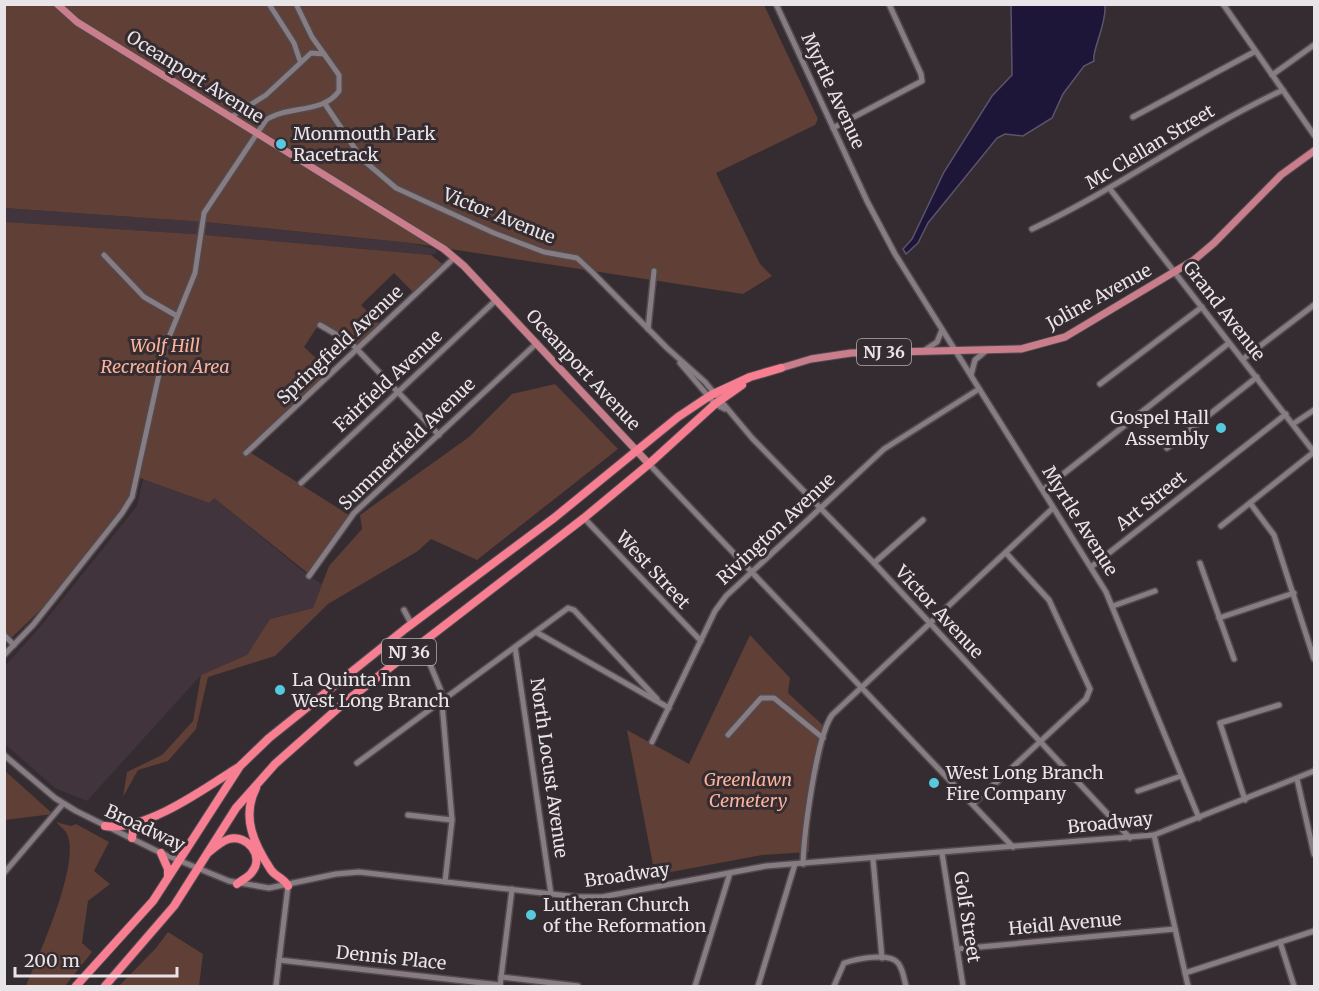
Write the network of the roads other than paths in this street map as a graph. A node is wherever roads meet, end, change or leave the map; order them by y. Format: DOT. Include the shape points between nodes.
graph roads {
  1 [pos="57,4"];
  2 [pos="269,4"];
  3 [pos="296,4"];
  4 [pos="776,4"];
  5 [pos="889,4"];
  6 [pos="1222,4"];
  7 [pos="1314,45"];
  8 [pos="1254,52"];
  9 [pos="326,54"];
  10 [pos="300,61"];
  11 [pos="1272,75"];
  12 [pos="1282,90"];
  13 [pos="325,104"];
  14 [pos="231,117"];
  15 [pos="1133,117"];
  16 [pos="833,128"];
  17 [pos="256,133"];
  18 [pos="1314,135"];
  19 [pos="1314,151"];
  20 [pos="1110,189"];
  21 [pos="1032,229"];
  22 [pos="104,255"];
  23 [pos="454,258"];
  24 [pos="654,271"];
  25 [pos="1174,272"];
  26 [pos="496,300"];
  27 [pos="1314,305"];
  28 [pos="1202,307"];
  29 [pos="177,316"];
  30 [pos="320,326"];
  31 [pos="942,330"];
  32 [pos="650,331"];
  33 [pos="537,343"];
  34 [pos="1229,343"];
  35 [pos="357,349"];
  36 [pos="988,349"];
  37 [pos="957,350"];
  38 [pos="923,351"];
  39 [pos="1243,359"];
  40 [pos="781,368"];
  41 [pos="971,375"];
  42 [pos="1257,378"];
  43 [pos="1100,384"];
  44 [pos="980,389"];
  45 [pos="398,392"];
  46 [pos="715,398"];
  47 [pos="1314,410"];
  48 [pos="1286,414"];
  49 [pos="1293,424"];
  50 [pos="439,435"];
  51 [pos="1167,448"];
  52 [pos="636,449"];
  53 [pos="1314,452"];
  54 [pos="246,453"];
  55 [pos="649,464"];
  56 [pos="300,483"];
  57 [pos="1043,490"];
  58 [pos="1250,503"];
  59 [pos="1053,508"];
  60 [pos="819,509"];
  61 [pos="584,518"];
  62 [pos="923,520"];
  63 [pos="1221,526"];
  64 [pos="1006,553"];
  65 [pos="1200,562"];
  66 [pos="874,563"];
  67 [pos="1091,567"];
  68 [pos="752,572"];
  69 [pos="309,576"];
  70 [pos="1155,591"];
  71 [pos="1294,593"];
  72 [pos="1113,606"];
  73 [pos="404,610"];
  74 [pos="1220,618"];
  75 [pos="412,625"];
  76 [pos="929,625"];
  77 [pos="536,632"];
  78 [pos="4,635"];
  79 [pos="701,641"];
  80 [pos="421,642"];
  81 [pos="14,645"];
  82 [pos="514,646"];
  83 [pos="4,655"];
  84 [pos="1234,659"];
  85 [pos="1314,659"];
  86 [pos="862,688"];
  87 [pos="657,699"];
  88 [pos="441,700"];
  89 [pos="1279,705"];
  90 [pos="669,708"];
  91 [pos="728,735"];
  92 [pos="823,738"];
  93 [pos="1040,741"];
  94 [pos="652,742"];
  95 [pos="4,755"];
  96 [pos="357,763"];
  97 [pos="240,766"];
  98 [pos="1314,771"];
  99 [pos="1181,776"];
  100 [pos="1297,778"];
  101 [pos="260,780"];
  102 [pos="1138,791"];
  103 [pos="1245,800"];
  104 [pos="63,804"];
  105 [pos="973,804"];
  106 [pos="408,815"];
  107 [pos="1199,818"];
  108 [pos="452,820"];
  109 [pos="134,824"];
  110 [pos="105,826"];
  111 [pos="1155,835"];
  112 [pos="1130,837"];
  113 [pos="132,838"];
  114 [pos="1013,847"];
  115 [pos="161,853"];
  116 [pos="942,853"];
  117 [pos="1314,854"];
  118 [pos="206,855"];
  119 [pos="873,859"];
  120 [pos="179,861"];
  121 [pos="795,864"];
  122 [pos="803,864"];
  123 [pos="198,869"];
  124 [pos="4,873"];
  125 [pos="730,873"];
  126 [pos="168,879"];
  127 [pos="445,882"];
  128 [pos="237,884"];
  129 [pos="288,886"];
  130 [pos="512,889"];
  131 [pos="551,894"];
  132 [pos="1175,929"];
  133 [pos="1314,931"];
  134 [pos="1280,942"];
  135 [pos="957,948"];
  136 [pos="882,958"];
  137 [pos="279,960"];
  138 [pos="1185,973"];
  139 [pos="501,977"];
  140 [pos="500,986"];
  141 [pos="76,987"];
  142 [pos="105,987"];
  143 [pos="276,987"];
  144 [pos="578,987"];
  145 [pos="695,987"];
  146 [pos="758,987"];
  147 [pos="834,987"];
  148 [pos="906,987"];
  149 [pos="963,987"];
  150 [pos="1188,987"];
  151 [pos="1294,987"];
  1 -- 14 [label="main road, Oceanport Avenue" via="77,22"];
  2 -- 10 [label="street" via="294,43"];
  3 -- 9 [label="street" via="312,37"];
  4 -- 16 [label="street, Myrtle Avenue"];
  5 -- 16 [label="street" via="922,81"];
  6 -- 8 [label="street"];
  7 -- 11 [label="street"];
  8 -- 11 [label="street"];
  8 -- 15 [label="street"];
  9 -- 10 [label="street" via="313,52"];
  9 -- 13 [label="street" via="340,83 334,98"];
  10 -- 14 [label="street" via="266,95"];
  11 -- 12 [label="street"];
  12 -- 18 [label="street"];
  12 -- 20 [label="street, Mc Clellan Street" via="1180,144"];
  13 -- 17 [label="street" via="274,115"];
  13 -- 32 [label="street, Victor Avenue" via="362,159 396,188 494,233 544,252 577,258"];
  14 -- 17 [label="main road, Oceanport Avenue"];
  16 -- 31 [label="street, Myrtle Avenue" via="897,258"];
  17 -- 23 [label="main road, Oceanport Avenue"];
  17 -- 29 [label="street" via="204,213 195,273"];
  19 -- 25 [label="main road, Joline Avenue / NJ 36" via="1274,181 1204,252"];
  20 -- 21 [label="street, Mc Clellan Street"];
  20 -- 25 [label="street, Grand Avenue"];
  22 -- 29 [label="street" via="144,297"];
  23 -- 26 [label="main road, Oceanport Avenue"];
  23 -- 35 [label="street, Springfield Avenue"];
  24 -- 32 [label="street"];
  25 -- 28 [label="street, Grand Avenue"];
  25 -- 36 [label="main road, Joline Avenue / NJ 36" via="1065,337 1034,347"];
  26 -- 33 [label="main road, Oceanport Avenue"];
  26 -- 45 [label="street, Fairfield Avenue"];
  27 -- 39 [label="street"];
  28 -- 34 [label="street, Grand Avenue"];
  28 -- 43 [label="street"];
  29 -- 81 [label="street" via="165,347 132,497"];
  30 -- 35 [label="street"];
  31 -- 37 [label="street, Myrtle Avenue"];
  31 -- 38 [label="street" via="937,342"];
  32 -- 46 [label="street, Victor Avenue"];
  33 -- 50 [label="street, Summerfield Avenue"];
  33 -- 52 [label="main road, Oceanport Avenue"];
  34 -- 39 [label="street, Grand Avenue"];
  34 -- 57 [label="street"];
  35 -- 45 [label="street"];
  35 -- 54 [label="street, Springfield Avenue"];
  36 -- 37 [label="main road, Joline Avenue / NJ 36"];
  36 -- 41 [label="street" via="975,360"];
  37 -- 38 [label="main road, Joline Avenue / NJ 36"];
  37 -- 41 [label="street, Myrtle Avenue"];
  38 -- 40 [label="main road, Joline Avenue / NJ 36" via="832,355"];
  39 -- 42 [label="street, Grand Avenue"];
  40 -- 46 [label="highway, NJ 36"];
  41 -- 44 [label="street, Myrtle Avenue"];
  42 -- 48 [label="street, Grand Avenue"];
  42 -- 51 [label="street"];
  44 -- 57 [label="street, Myrtle Avenue"];
  44 -- 60 [label="street, Rivington Avenue" via="891,444"];
  45 -- 50 [label="street"];
  45 -- 56 [label="street, Fairfield Avenue"];
  46 -- 52 [label="highway, NJ 36"];
  46 -- 55 [label="highway, NJ 36"];
  46 -- 60 [label="street, Victor Avenue"];
  47 -- 49 [label="street"];
  48 -- 49 [label="street, Grand Avenue"];
  48 -- 67 [label="street, Art Street"];
  49 -- 53 [label="street, Grand Avenue"];
  50 -- 69 [label="street, Summerfield Avenue" via="354,513"];
  52 -- 55 [label="main road, Oceanport Avenue"];
  52 -- 75 [label="highway, NJ 36" via="554,518"];
  53 -- 58 [label="street"];
  55 -- 61 [label="highway, NJ 36"];
  55 -- 68 [label="street, Oceanport Avenue"];
  57 -- 59 [label="street, Myrtle Avenue"];
  58 -- 63 [label="street"];
  58 -- 71 [label="street" via="1273,531"];
  59 -- 64 [label="street"];
  59 -- 67 [label="street, Myrtle Avenue"];
  60 -- 66 [label="street, Victor Avenue"];
  60 -- 68 [label="street, Rivington Avenue"];
  61 -- 79 [label="street, West Street"];
  61 -- 80 [label="highway, NJ 36"];
  62 -- 66 [label="street"];
  64 -- 76 [label="street"];
  64 -- 93 [label="street" via="1049,600 1089,685 1086,699"];
  65 -- 74 [label="street"];
  66 -- 76 [label="street, Victor Avenue"];
  67 -- 72 [label="street, Myrtle Avenue"];
  68 -- 79 [label="street, Rivington Avenue" via="721,603"];
  68 -- 86 [label="street, Oceanport Avenue"];
  70 -- 72 [label="street"];
  71 -- 74 [label="street"];
  71 -- 85 [label="street"];
  72 -- 99 [label="street, Myrtle Avenue"];
  73 -- 75 [label="street"];
  74 -- 84 [label="street"];
  75 -- 97 [label="highway, NJ 36" via="296,715"];
  76 -- 86 [label="street"];
  76 -- 93 [label="street, Victor Avenue"];
  77 -- 82 [label="street"];
  77 -- 87 [label="street"];
  77 -- 87 [label="street" via="570,608"];
  78 -- 81 [label="street"];
  79 -- 90 [label="street, Rivington Avenue"];
  80 -- 88 [label="street"];
  80 -- 101 [label="highway, NJ 36" via="322,720"];
  81 -- 83 [label="street"];
  82 -- 88 [label="street"];
  82 -- 131 [label="street, North Locust Avenue"];
  86 -- 92 [label="street" via="832,715"];
  86 -- 105 [label="street, Oceanport Avenue"];
  87 -- 90 [label="street"];
  88 -- 96 [label="street"];
  88 -- 108 [label="street"];
  89 -- 103 [label="street" via="1220,723"];
  90 -- 94 [label="street, Rivington Avenue"];
  91 -- 92 [label="street" via="767,696"];
  92 -- 122 [label="street" via="805,827"];
  93 -- 105 [label="street"];
  93 -- 112 [label="street, Victor Avenue"];
  95 -- 104 [label="street, Broadway"];
  97 -- 109 [label="highway" via="190,797"];
  97 -- 120 [label="highway, NJ 36"];
  98 -- 100 [label="street, Broadway"];
  99 -- 102 [label="street"];
  99 -- 107 [label="street, Myrtle Avenue"];
  100 -- 103 [label="street, Broadway"];
  100 -- 117 [label="street"];
  101 -- 118 [label="highway, NJ 36" via="236,808"];
  101 -- 129 [label="highway" via="249,805 248,824 271,870"];
  103 -- 107 [label="street, Broadway"];
  104 -- 110 [label="street, Broadway"];
  104 -- 124 [label="street"];
  105 -- 114 [label="street, Oceanport Avenue"];
  106 -- 108 [label="street"];
  107 -- 111 [label="street, Broadway"];
  108 -- 127 [label="street"];
  109 -- 110 [label="highway"];
  109 -- 113 [label="highway"];
  110 -- 113 [label="street, Broadway"];
  111 -- 112 [label="street, Broadway"];
  111 -- 132 [label="street"];
  112 -- 114 [label="street, Broadway"];
  113 -- 115 [label="street, Broadway"];
  114 -- 116 [label="street, Broadway"];
  115 -- 120 [label="street, Broadway"];
  115 -- 126 [label="highway"];
  116 -- 119 [label="street, Broadway"];
  116 -- 135 [label="street, Golf Street"];
  118 -- 123 [label="highway, NJ 36"];
  118 -- 128 [label="highway" via="227,839 247,842 254,851 256,865"];
  119 -- 122 [label="street, Broadway"];
  119 -- 136 [label="street"];
  120 -- 123 [label="street, Broadway"];
  120 -- 126 [label="highway, NJ 36"];
  121 -- 122 [label="street, Broadway"];
  121 -- 125 [label="street, Broadway"];
  121 -- 146 [label="street"];
  123 -- 128 [label="street, Broadway"];
  123 -- 142 [label="highway, NJ 36" via="174,906"];
  125 -- 131 [label="street, Broadway" via="602,897"];
  125 -- 145 [label="street"];
  126 -- 141 [label="highway, NJ 36" via="136,923"];
  127 -- 129 [label="street, Broadway" via="351,872"];
  127 -- 130 [label="street, Broadway"];
  128 -- 129 [label="street, Broadway"];
  129 -- 137 [label="street"];
  130 -- 131 [label="street, Broadway"];
  130 -- 139 [label="street"];
  132 -- 135 [label="street, Heidl Avenue"];
  132 -- 138 [label="street"];
  133 -- 134 [label="street"];
  134 -- 138 [label="street"];
  134 -- 151 [label="street"];
  135 -- 149 [label="street, Golf Street"];
  136 -- 147 [label="street" via="844,963"];
  136 -- 148 [label="street" via="899,964"];
  137 -- 140 [label="street, Dennis Place"];
  137 -- 143 [label="street"];
  138 -- 150 [label="street"];
  139 -- 140 [label="street"];
  139 -- 144 [label="street"];
}
